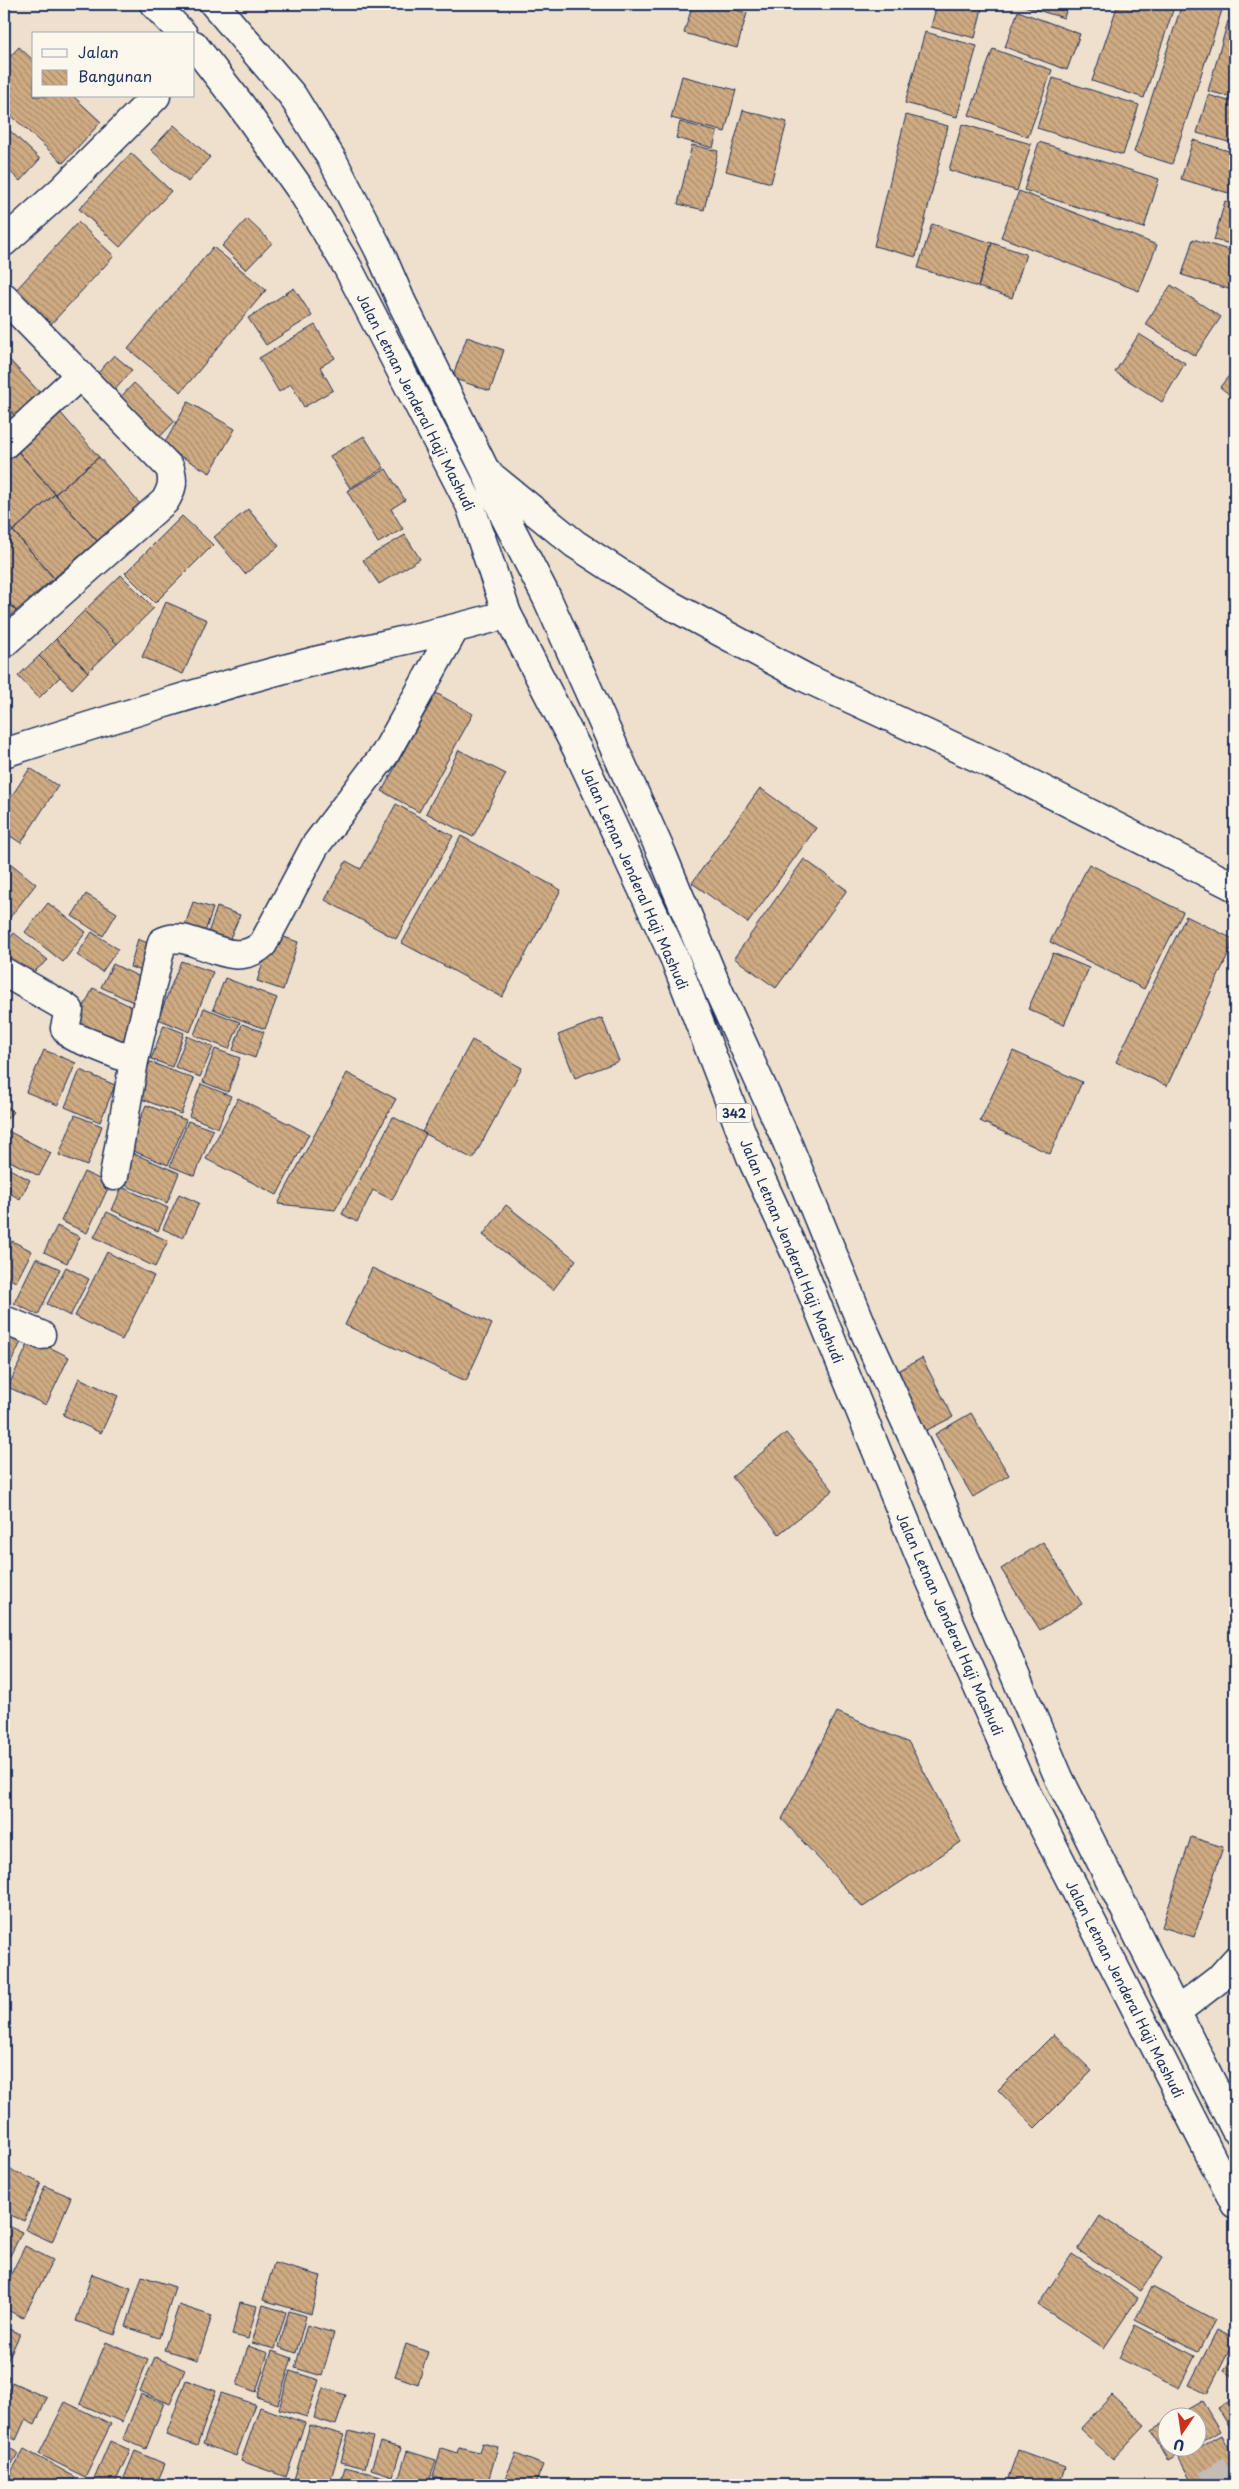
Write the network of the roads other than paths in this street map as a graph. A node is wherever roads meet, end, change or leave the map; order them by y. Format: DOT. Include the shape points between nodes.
graph roads {
  1 [pos="154,4"];
  2 [pos="214,4"];
  3 [pos="179,32"];
  4 [pos="195,51"];
  5 [pos="154,98"];
  6 [pos="4,242"];
  7 [pos="4,297"];
  8 [pos="80,376"];
  9 [pos="4,445"];
  10 [pos="486,472"];
  11 [pos="507,614"];
  12 [pos="454,630"];
  13 [pos="4,643"];
  14 [pos="4,753"];
  15 [pos="1235,887"];
  16 [pos="4,972"];
  17 [pos="134,1060"];
  18 [pos="114,1176"];
  19 [pos="4,1320"];
  20 [pos="41,1335"];
  21 [pos="925,1464"];
  22 [pos="886,1477"];
  23 [pos="1235,1961"];
  24 [pos="1176,2012"];
  25 [pos="1235,2129"];
  26 [pos="1235,2204"];
  1 -- 3 [label="main road, Jalan Letnan Jenderal Haji Mashudi / 342"];
  2 -- 10 [label="main road, Jalan Letnan Jenderal Haji Mashudi / 342" via="292,94 333,161"];
  4 -- 11 [label="main road, Jalan Letnan Jenderal Haji Mashudi / 342" via="303,193 348,268 470,505"];
  5 -- 6 [label="main road" via="62,190"];
  7 -- 8 [label="main road"];
  8 -- 9 [label="main road"];
  8 -- 13 [label="main road" via="170,468 172,489 165,501"];
  10 -- 15 [label="main road" via="575,544 663,601 806,678 1002,769"];
  10 -- 21 [label="main road, Jalan Letnan Jenderal Haji Mashudi / 342" via="618,752 720,994 787,1142 866,1335"];
  11 -- 12 [label="main road"];
  11 -- 22 [label="main road, Jalan Letnan Jenderal Haji Mashudi / 342" via="576,749 674,957 751,1157 799,1261"];
  12 -- 14 [label="main road" via="311,662"];
  12 -- 17 [label="main road" via="385,754 315,846 263,944 255,952 240,956 174,938 162,942"];
  16 -- 17 [label="main road" via="66,1007 69,1010 66,1028 72,1036"];
  17 -- 18 [label="main road"];
  19 -- 20 [label="main road"];
  21 -- 22 [label="main road"];
  21 -- 24 [label="main road, Jalan Letnan Jenderal Haji Mashudi / 342" via="1059,1778"];
  22 -- 26 [label="main road, Jalan Letnan Jenderal Haji Mashudi / 342" via="1017,1775"];
  23 -- 24 [label="main road" via="1219,1979"];
  24 -- 25 [label="main road, Jalan Letnan Jenderal Haji Mashudi / 342"];
}
